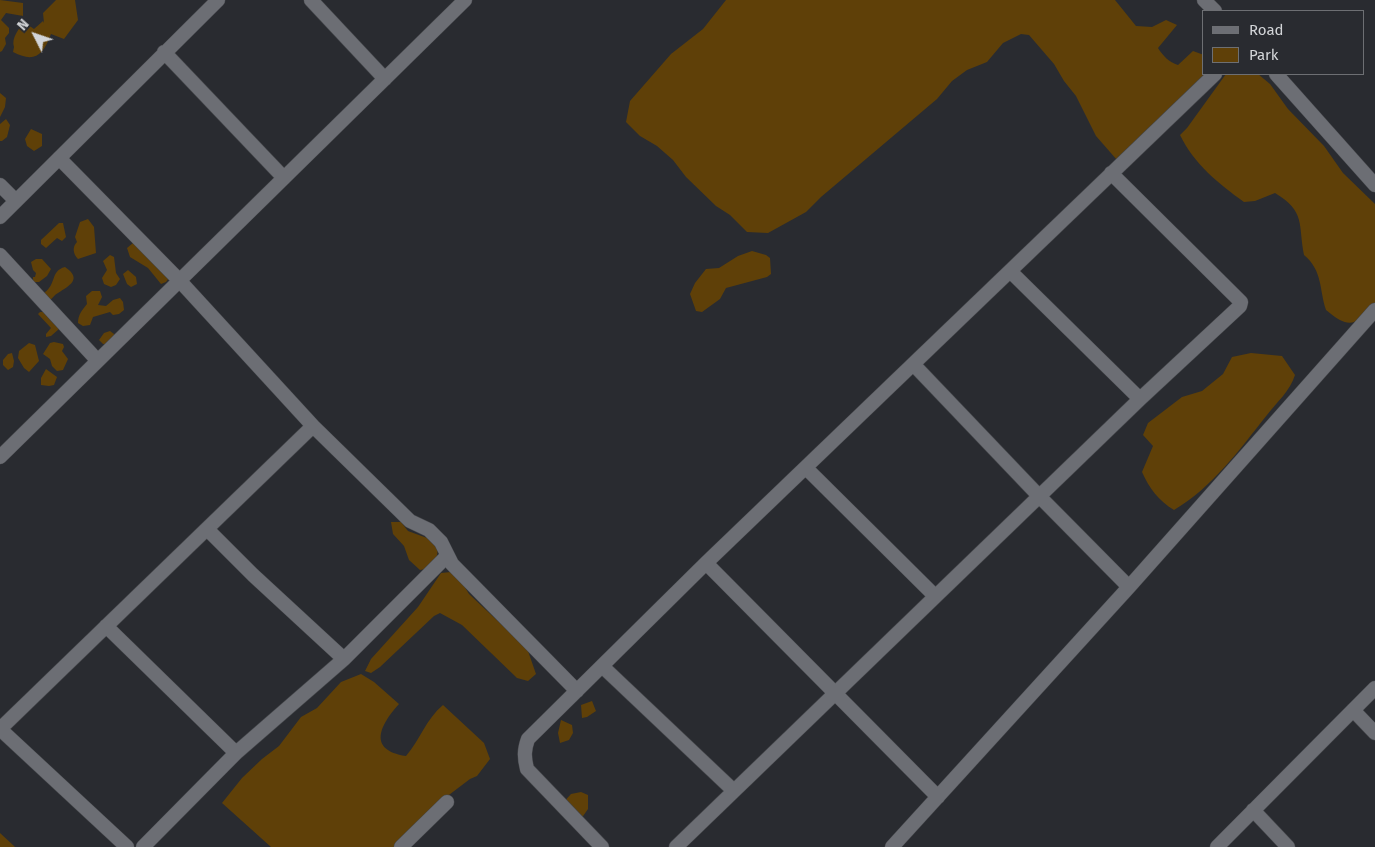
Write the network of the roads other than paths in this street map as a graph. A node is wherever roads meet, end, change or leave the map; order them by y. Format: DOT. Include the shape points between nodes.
graph roads {
  1 [pos="218,0"];
  2 [pos="311,0"];
  3 [pos="466,0"];
  4 [pos="1204,0"];
  5 [pos="1214,10"];
  6 [pos="164,52"];
  7 [pos="1214,75"];
  8 [pos="1277,75"];
  9 [pos="385,79"];
  10 [pos="59,158"];
  11 [pos="1111,173"];
  12 [pos="284,178"];
  13 [pos="0,184"];
  14 [pos="1375,185"];
  15 [pos="16,201"];
  16 [pos="0,217"];
  17 [pos="0,255"];
  18 [pos="1010,272"];
  19 [pos="179,280"];
  20 [pos="1375,310"];
  21 [pos="97,360"];
  22 [pos="914,364"];
  23 [pos="1140,400"];
  24 [pos="314,426"];
  25 [pos="0,456"];
  26 [pos="806,468"];
  27 [pos="1039,496"];
  28 [pos="207,529"];
  29 [pos="447,556"];
  30 [pos="706,562"];
  31 [pos="1128,587"];
  32 [pos="935,596"];
  33 [pos="106,626"];
  34 [pos="344,660"];
  35 [pos="602,666"];
  36 [pos="1375,688"];
  37 [pos="577,691"];
  38 [pos="835,693"];
  39 [pos="1353,710"];
  40 [pos="0,729"];
  41 [pos="1375,733"];
  42 [pos="236,754"];
  43 [pos="734,790"];
  44 [pos="938,797"];
  45 [pos="447,802"];
  46 [pos="1253,810"];
  47 [pos="127,847"];
  48 [pos="143,847"];
  49 [pos="402,847"];
  50 [pos="602,847"];
  51 [pos="676,847"];
  52 [pos="892,847"];
  53 [pos="1216,847"];
  54 [pos="1288,847"];
  1 -- 6 [label="street"];
  2 -- 9 [label="street"];
  3 -- 9 [label="street"];
  4 -- 5 [label="street"];
  6 -- 10 [label="street"];
  6 -- 12 [label="street"];
  7 -- 11 [label="street"];
  8 -- 14 [label="street"];
  9 -- 12 [label="street"];
  10 -- 15 [label="street"];
  10 -- 19 [label="street"];
  11 -- 18 [label="street"];
  11 -- 23 [label="street" via="1241,304"];
  12 -- 19 [label="street"];
  13 -- 15 [label="street"];
  15 -- 16 [label="street"];
  17 -- 21 [label="street"];
  18 -- 22 [label="street"];
  18 -- 23 [label="street"];
  19 -- 21 [label="street"];
  19 -- 24 [label="street"];
  20 -- 31 [label="street"];
  21 -- 25 [label="street"];
  22 -- 26 [label="street"];
  22 -- 27 [label="street"];
  23 -- 27 [label="street"];
  24 -- 28 [label="street"];
  24 -- 29 [label="street" via="410,521 429,530"];
  26 -- 30 [label="street"];
  26 -- 32 [label="street"];
  27 -- 31 [label="street"];
  27 -- 32 [label="street"];
  28 -- 33 [label="street"];
  28 -- 34 [label="street"];
  29 -- 34 [label="street"];
  29 -- 37 [label="street"];
  30 -- 35 [label="street"];
  30 -- 38 [label="street"];
  31 -- 44 [label="street"];
  32 -- 38 [label="street"];
  33 -- 40 [label="street"];
  33 -- 42 [label="street"];
  34 -- 42 [label="street"];
  35 -- 37 [label="street"];
  35 -- 43 [label="street"];
  36 -- 39 [label="street"];
  37 -- 50 [label="street" via="528,739 525,761 527,769"];
  38 -- 43 [label="street"];
  38 -- 44 [label="street"];
  39 -- 41 [label="street"];
  39 -- 46 [label="street"];
  40 -- 47 [label="street"];
  42 -- 48 [label="street"];
  43 -- 51 [label="street"];
  44 -- 52 [label="street"];
  45 -- 49 [label="street"];
  46 -- 53 [label="street"];
  46 -- 54 [label="street"];
}
